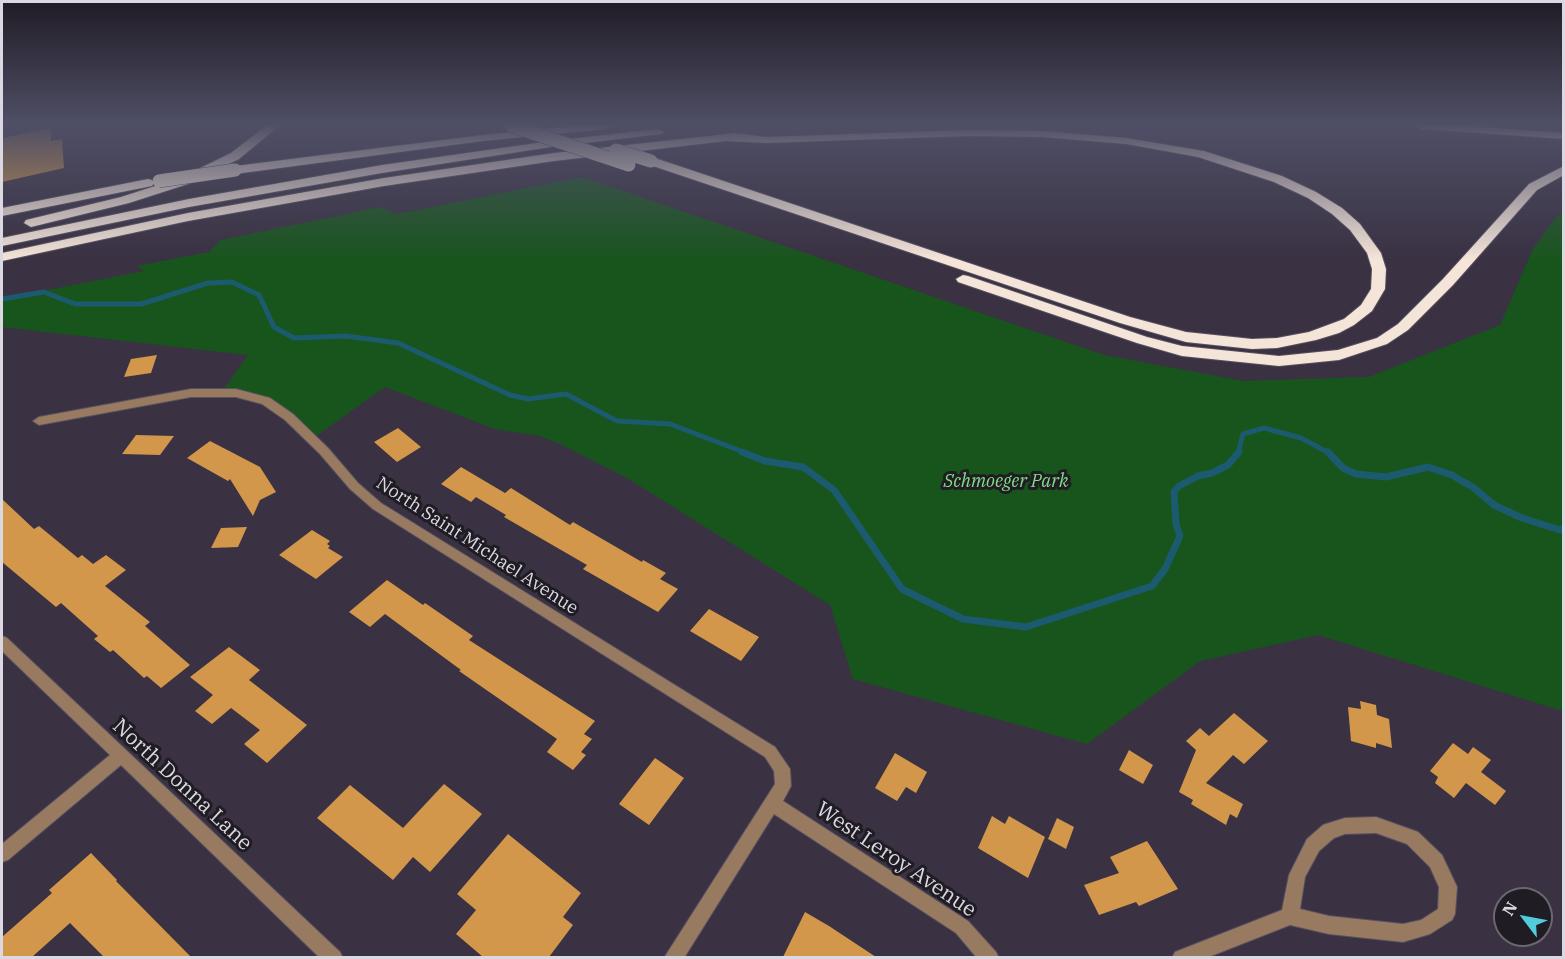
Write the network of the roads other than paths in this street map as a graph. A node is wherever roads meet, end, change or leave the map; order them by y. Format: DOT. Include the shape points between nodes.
graph roads {
  1 [pos="205,171"];
  2 [pos="230,171"];
  3 [pos="372,171"];
  4 [pos="456,171"];
  5 [pos="646,171"];
  6 [pos="680,171"];
  7 [pos="1256,171"];
  8 [pos="1562,171"];
  9 [pos="2,212"];
  10 [pos="2,230"];
  11 [pos="119,231"];
  12 [pos="2,242"];
  13 [pos="2,257"];
  14 [pos="2,263"];
  15 [pos="39,422"];
  16 [pos="2,642"];
  17 [pos="121,755"];
  18 [pos="773,804"];
  19 [pos="2,854"];
  20 [pos="1290,916"];
  21 [pos="334,957"];
  22 [pos="673,957"];
  23 [pos="990,957"];
  24 [pos="1181,957"];
  1 -- 10 [label="highway" via="125,200"];
  2 -- 9 [label="highway, bridge"];
  3 -- 12 [label="highway"];
  4 -- 11 [label="highway"];
  5 -- 8 [label="highway, bridge" via="1156,344 1228,358 1279,361 1346,353 1393,335 1419,312 1533,187"];
  6 -- 7 [label="highway, bridge" via="1186,338 1277,343 1311,337 1349,322 1367,308 1377,289 1379,269 1374,254 1355,227 1337,211 1312,195"];
  11 -- 13 [label="highway"];
  11 -- 14 [label="highway"];
  15 -- 18 [label="street, North Saint Michael Avenue" via="191,393 236,393 266,401 289,417 377,506 770,752 784,775"];
  16 -- 17 [label="street, North Donna Lane"];
  17 -- 19 [label="street"];
  17 -- 21 [label="street, North Donna Lane"];
  18 -- 22 [label="street"];
  18 -- 23 [label="street, West Leroy Avenue" via="962,927"];
  20 -- 20 [label="street" via="1297,875 1313,845 1329,831 1344,826 1376,825 1412,838 1436,861 1448,887 1446,914 1424,928 1403,933 1329,925"];
  20 -- 24 [label="street"];
}
